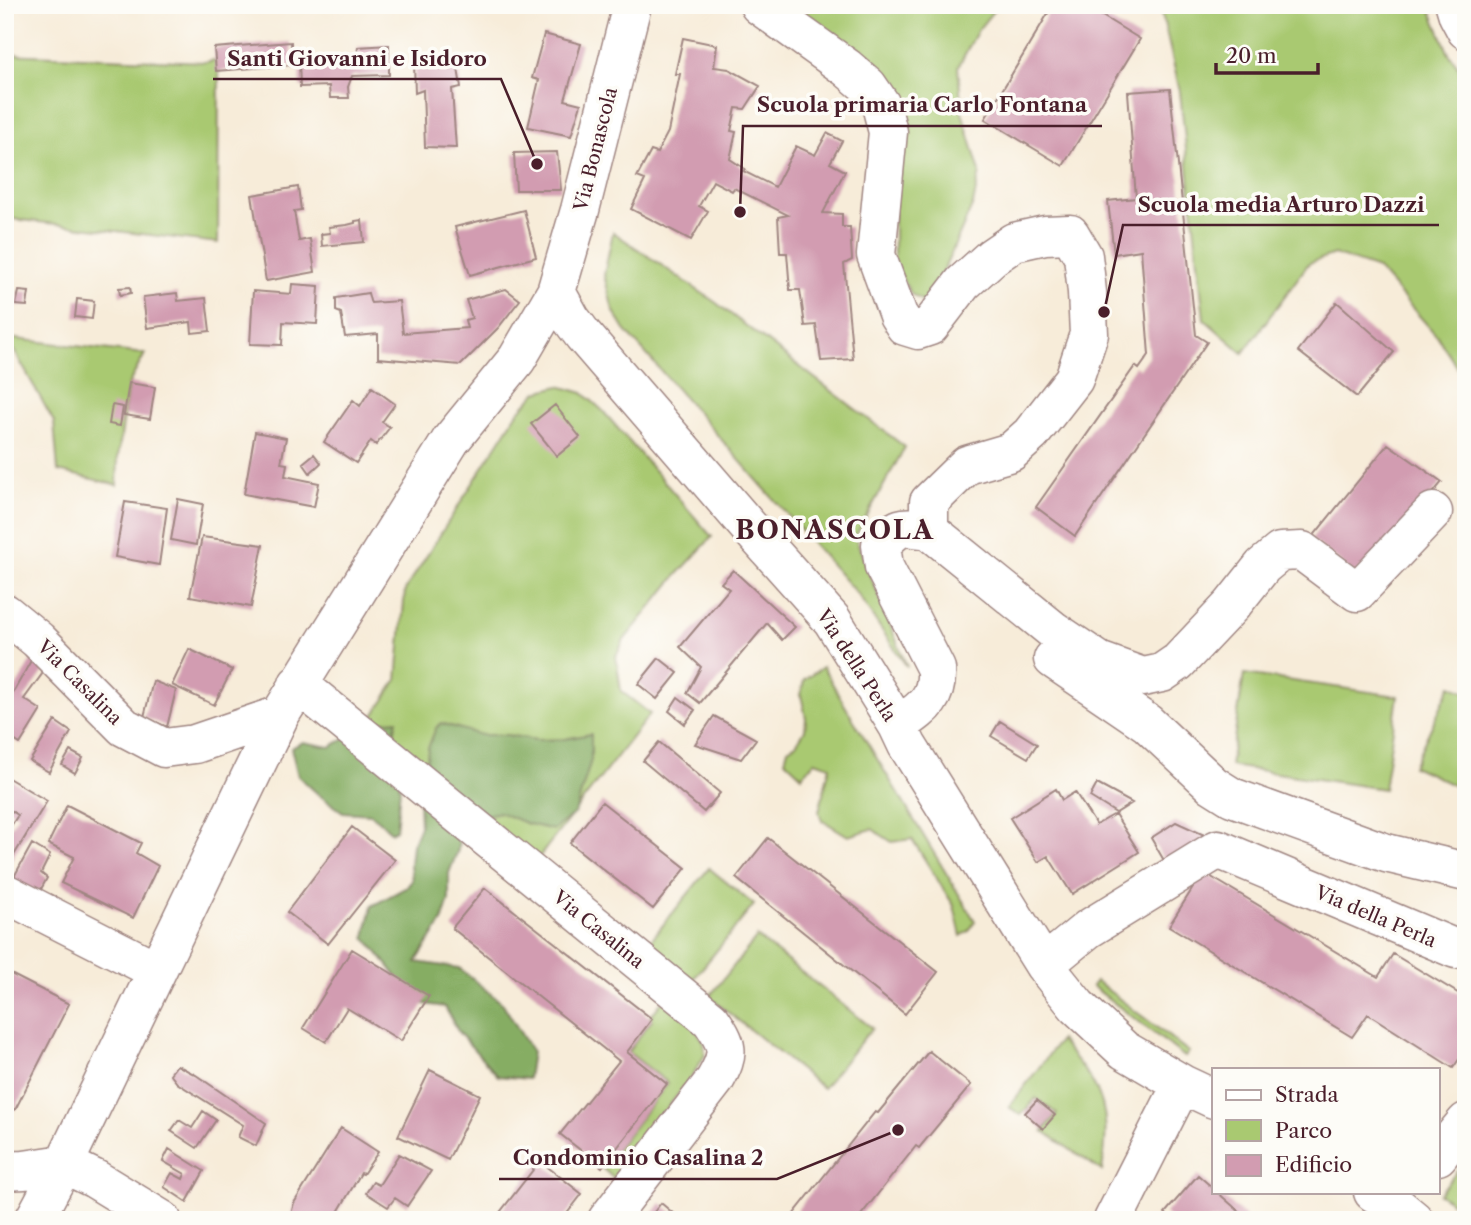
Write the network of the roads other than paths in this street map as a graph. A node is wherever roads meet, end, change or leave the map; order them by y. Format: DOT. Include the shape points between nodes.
graph roads {
  1 [pos="759,5"];
  2 [pos="1455,5"];
  3 [pos="626,7"];
  4 [pos="1466,30"];
  5 [pos="556,292"];
  6 [pos="1433,512"];
  7 [pos="929,530"];
  8 [pos="976,568"];
  9 [pos="5,613"];
  10 [pos="289,699"];
  11 [pos="898,726"];
  12 [pos="1466,872"];
  13 [pos="5,893"];
  14 [pos="1456,950"];
  15 [pos="1044,965"];
  16 [pos="156,970"];
  17 [pos="1198,1092"];
  18 [pos="1466,1122"];
  19 [pos="1440,1154"];
  20 [pos="64,1164"];
  21 [pos="5,1171"];
  22 [pos="34,1220"];
  23 [pos="162,1220"];
  24 [pos="607,1220"];
  25 [pos="1113,1220"];
  1 -- 7 [label="street" via="869,86 881,105 888,132 876,256 905,326 918,330 930,326 964,283 1014,242 1070,234 1083,256 1089,334 1074,379 1031,435 1011,453 967,465 929,502"];
  2 -- 4 [label="street"];
  3 -- 5 [label="street, Via Bonascola" via="580,210"];
  5 -- 10 [label="street" via="517,359 451,440"];
  5 -- 11 [label="street, Via della Perla" via="583,335 832,620"];
  6 -- 8 [label="street" via="1357,592 1302,551 1280,552 1178,662 1162,673 1143,677 1099,661"];
  7 -- 8 [label="street"];
  7 -- 11 [label="street" via="895,529 881,545 884,567 936,669 937,682 927,705"];
  8 -- 12 [label="street" via="974,589 985,609 1147,723 1232,797 1387,853"];
  9 -- 10 [label="street, Via Casalina" via="124,727 164,748 195,744"];
  10 -- 16 [label="street"];
  10 -- 24 [label="street, Via Casalina" via="711,1020 724,1039 725,1064 715,1080"];
  11 -- 15 [label="street, Via della Perla"];
  13 -- 16 [label="street"];
  14 -- 15 [label="street, Via della Perla" via="1218,849 1088,929"];
  15 -- 17 [label="street, Via della Perla" via="1077,1006 1124,1050"];
  16 -- 20 [label="street"];
  17 -- 25 [label="street, Via della Perla"];
  18 -- 19 [label="street"];
  20 -- 21 [label="street"];
  20 -- 22 [label="street"];
  20 -- 23 [label="street"];
}
